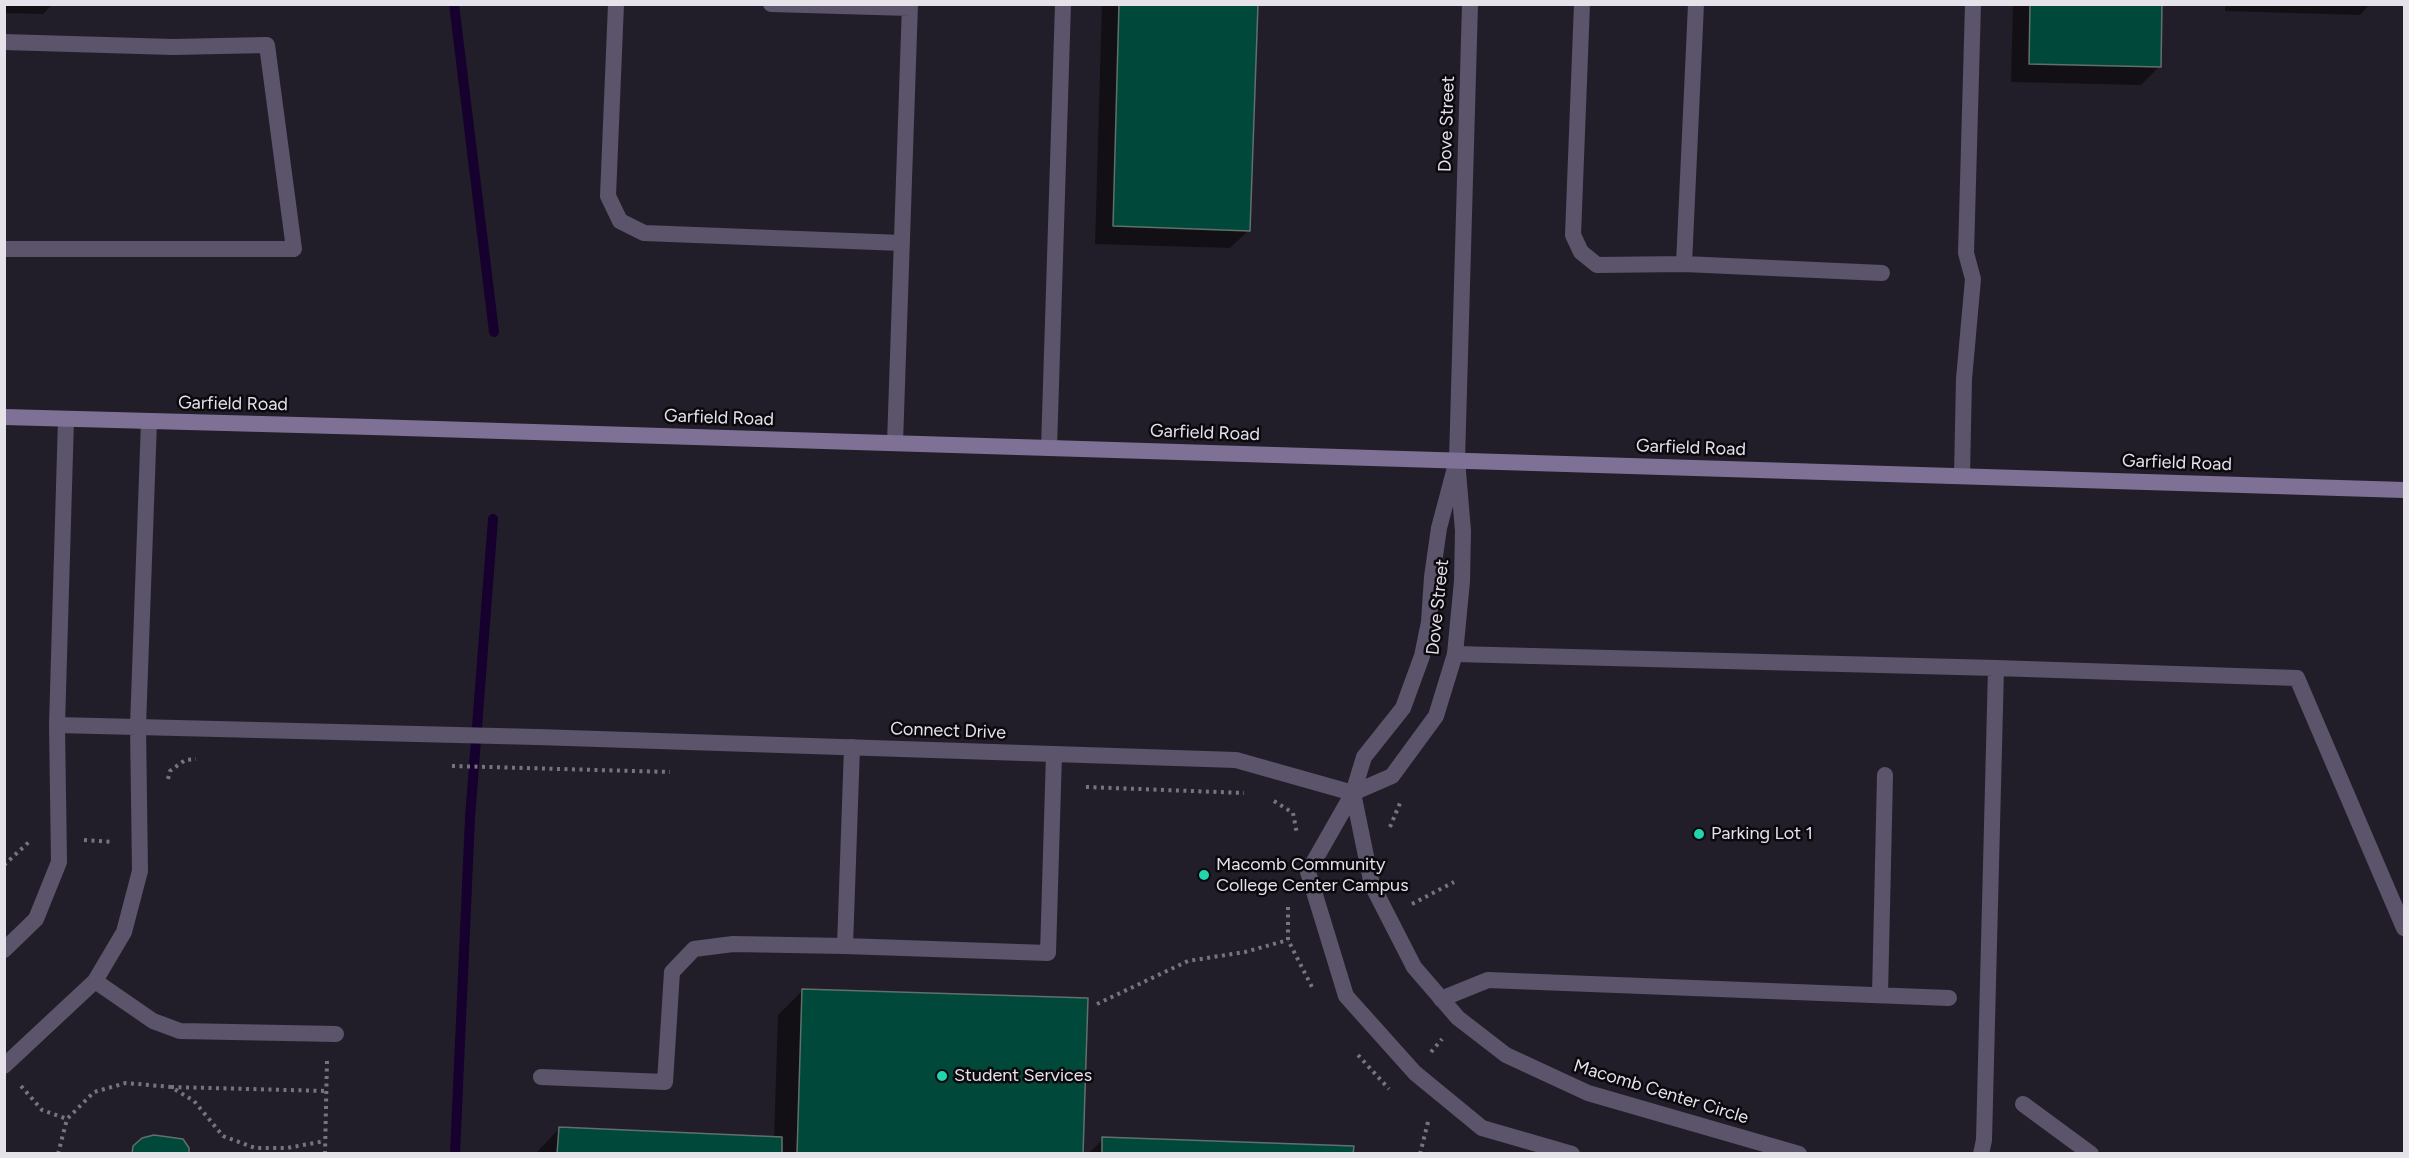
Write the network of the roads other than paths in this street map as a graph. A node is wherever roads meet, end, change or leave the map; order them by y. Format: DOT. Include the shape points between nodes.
graph roads {
  1 [pos="616,4"];
  2 [pos="771,4"];
  3 [pos="1063,4"];
  4 [pos="1470,4"];
  5 [pos="1582,4"];
  6 [pos="1696,4"];
  7 [pos="1973,4"];
  8 [pos="910,6"];
  9 [pos="4,42"];
  10 [pos="902,243"];
  11 [pos="4,249"];
  12 [pos="1684,264"];
  13 [pos="1882,273"];
  14 [pos="4,417"];
  15 [pos="66,419"];
  16 [pos="149,421"];
  17 [pos="895,443"];
  18 [pos="1049,448"];
  19 [pos="1457,460"];
  20 [pos="1962,476"];
  21 [pos="2404,490"];
  22 [pos="1455,654"];
  23 [pos="1996,668"];
  24 [pos="57,724"];
  25 [pos="138,726"];
  26 [pos="852,747"];
  27 [pos="1054,754"];
  28 [pos="1885,775"];
  29 [pos="1353,793"];
  30 [pos="2404,928"];
  31 [pos="845,946"];
  32 [pos="4,950"];
  33 [pos="95,981"];
  34 [pos="1880,995"];
  35 [pos="1949,998"];
  36 [pos="1441,999"];
  37 [pos="336,1034"];
  38 [pos="7,1064"];
  39 [pos="541,1077"];
  40 [pos="2024,1104"];
  41 [pos="1572,1154"];
  42 [pos="1799,1154"];
  43 [pos="1981,1154"];
  44 [pos="2091,1154"];
  1 -- 10 [label="street" via="608,196 620,221 644,233"];
  2 -- 8 [label="street"];
  3 -- 18 [label="street"];
  4 -- 19 [label="street, Dove Street"];
  5 -- 12 [label="street" via="1574,236 1581,252 1598,265"];
  6 -- 12 [label="street"];
  7 -- 20 [label="street" via="1966,253 1972,279"];
  8 -- 10 [label="street"];
  9 -- 11 [label="street" via="173,47 267,45 294,249"];
  10 -- 17 [label="street"];
  12 -- 13 [label="street"];
  14 -- 15 [label="main road, Garfield Road"];
  15 -- 16 [label="main road, Garfield Road"];
  15 -- 24 [label="street"];
  16 -- 17 [label="main road, Garfield Road"];
  16 -- 25 [label="street"];
  17 -- 18 [label="main road, Garfield Road"];
  18 -- 19 [label="main road, Garfield Road"];
  19 -- 20 [label="main road, Garfield Road"];
  19 -- 22 [label="street, Dove Street" via="1463,531"];
  19 -- 29 [label="street, Dove Street" via="1439,528 1422,656 1403,708 1364,757"];
  20 -- 21 [label="main road, Garfield Road"];
  22 -- 23 [label="street"];
  22 -- 29 [label="street, Dove Street" via="1436,716 1392,776"];
  23 -- 30 [label="street" via="2297,678"];
  23 -- 43 [label="street"];
  24 -- 25 [label="street, Connect Drive"];
  24 -- 32 [label="street" via="59,862 36,919"];
  25 -- 26 [label="street, Connect Drive"];
  25 -- 33 [label="street" via="140,871 124,932"];
  26 -- 27 [label="street, Connect Drive"];
  26 -- 31 [label="street"];
  27 -- 29 [label="street, Connect Drive" via="1236,760"];
  27 -- 31 [label="street" via="1048,953"];
  28 -- 34 [label="street"];
  29 -- 36 [label="street, Macomb Center Circle" via="1372,885 1414,967"];
  29 -- 41 [label="street" via="1308,872 1346,996 1415,1073 1482,1128"];
  31 -- 39 [label="street" via="734,944 694,949 672,972 664,1082"];
  33 -- 37 [label="street" via="153,1021 180,1031"];
  33 -- 38 [label="street"];
  34 -- 35 [label="street"];
  34 -- 36 [label="street" via="1488,980"];
  36 -- 42 [label="street, Macomb Center Circle" via="1458,1018 1506,1055 1588,1093"];
  40 -- 44 [label="street"];
}
